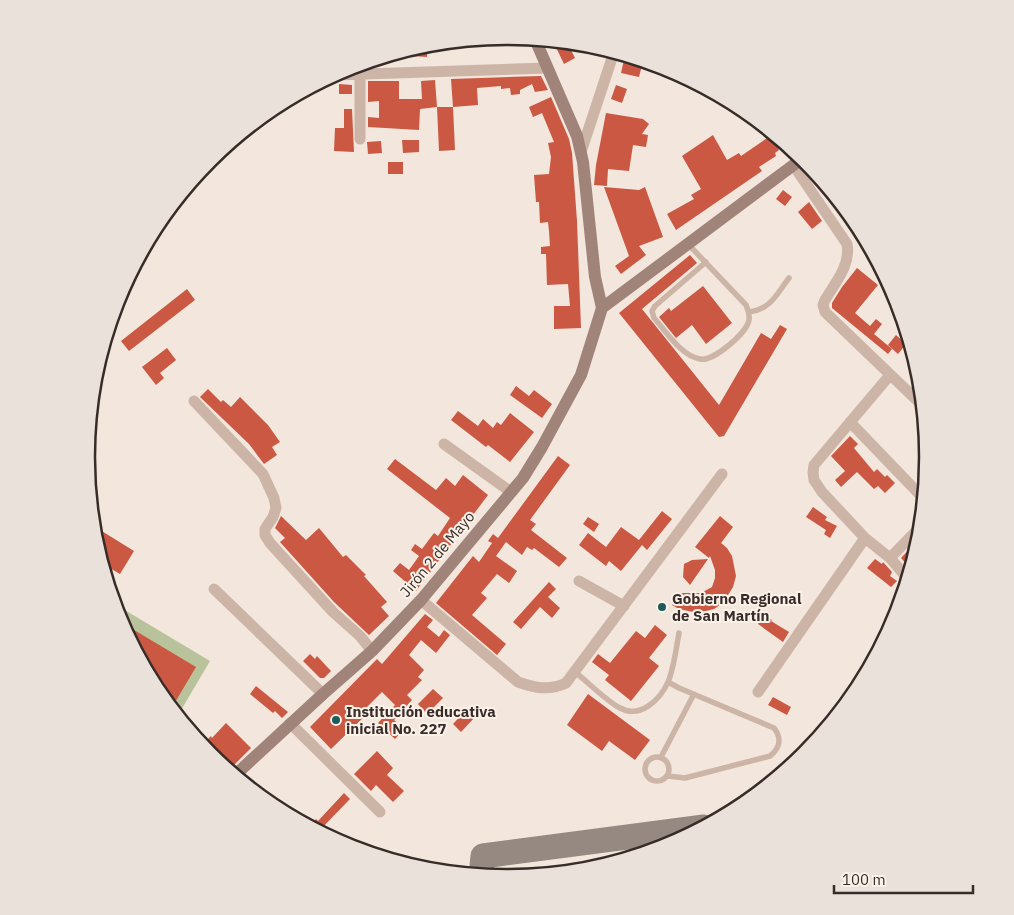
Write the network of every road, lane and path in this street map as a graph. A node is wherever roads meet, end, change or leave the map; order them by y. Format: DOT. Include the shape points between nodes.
graph roads {
  1 [pos="538,46"];
  2 [pos="612,59"];
  3 [pos="546,68"];
  4 [pos="354,74"];
  5 [pos="360,74"];
  6 [pos="360,139"];
  7 [pos="581,152"];
  8 [pos="797,164"];
  9 [pos="806,173"];
  10 [pos="688,244"];
  11 [pos="706,262"];
  12 [pos="789,278"];
  13 [pos="602,308"];
  14 [pos="749,312"];
  15 [pos="890,375"];
  16 [pos="915,399"];
  17 [pos="194,401"];
  18 [pos="850,422"];
  19 [pos="444,444"];
  20 [pos="722,474"];
  21 [pos="511,492"];
  22 [pos="918,493"];
  23 [pos="912,535"];
  24 [pos="865,538"];
  25 [pos="890,558"];
  26 [pos="903,573"];
  27 [pos="579,581"];
  28 [pos="214,589"];
  29 [pos="421,600"];
  30 [pos="624,606"];
  31 [pos="679,633"];
  32 [pos="372,651"];
  33 [pos="575,672"];
  34 [pos="668,682"];
  35 [pos="758,692"];
  36 [pos="323,694"];
  37 [pos="694,694"];
  38 [pos="290,723"];
  39 [pos="661,757"];
  40 [pos="239,771"];
  41 [pos="668,776"];
  42 [pos="380,812"];
  1 -- 3 [label="main road"];
  2 -- 7 [label="street"];
  3 -- 5 [label="street"];
  3 -- 7 [label="main road"];
  4 -- 5 [label="street"];
  5 -- 6 [label="street"];
  7 -- 13 [label="main road" via="595,278"];
  8 -- 10 [label="main road"];
  9 -- 15 [label="street" via="849,252 846,265 825,300 825,312"];
  10 -- 11 [label="lane"];
  10 -- 13 [label="main road"];
  11 -- 14 [label="lane"];
  11 -- 14 [label="lane" via="655,306 652,311 654,318 681,348 701,360 709,359 733,341 747,326"];
  12 -- 14 [label="lane" via="767,307"];
  13 -- 21 [label="main road, Jirón 2 de Mayo" via="581,375 523,478"];
  15 -- 16 [label="street"];
  15 -- 18 [label="street"];
  17 -- 32 [label="street" via="263,474 276,508 264,535"];
  18 -- 22 [label="street"];
  18 -- 24 [label="street" via="814,465 813,473 822,492"];
  19 -- 21 [label="street"];
  20 -- 30 [label="street"];
  21 -- 29 [label="main road, Jirón 2 de Mayo"];
  23 -- 25 [label="street"];
  24 -- 25 [label="street"];
  24 -- 35 [label="street"];
  25 -- 26 [label="street"];
  27 -- 30 [label="street"];
  28 -- 36 [label="street"];
  29 -- 32 [label="main road, Jirón 2 de Mayo"];
  29 -- 33 [label="street" via="518,682 548,689 566,683"];
  30 -- 33 [label="street"];
  31 -- 34 [label="lane"];
  32 -- 36 [label="main road, Jirón 2 de Mayo"];
  33 -- 34 [label="lane" via="620,708 638,712 648,707"];
  34 -- 37 [label="lane"];
  36 -- 38 [label="main road, Jirón 2 de Mayo"];
  37 -- 39 [label="lane"];
  37 -- 41 [label="lane" via="774,728 780,742 770,756 685,778"];
  38 -- 40 [label="main road, Jirón 2 de Mayo"];
  38 -- 42 [label="street"];
  39 -- 41 [label="lane" via="669,765"];
  39 -- 41 [label="lane" via="650,758 644,768 645,773 653,781 664,780"];
}
